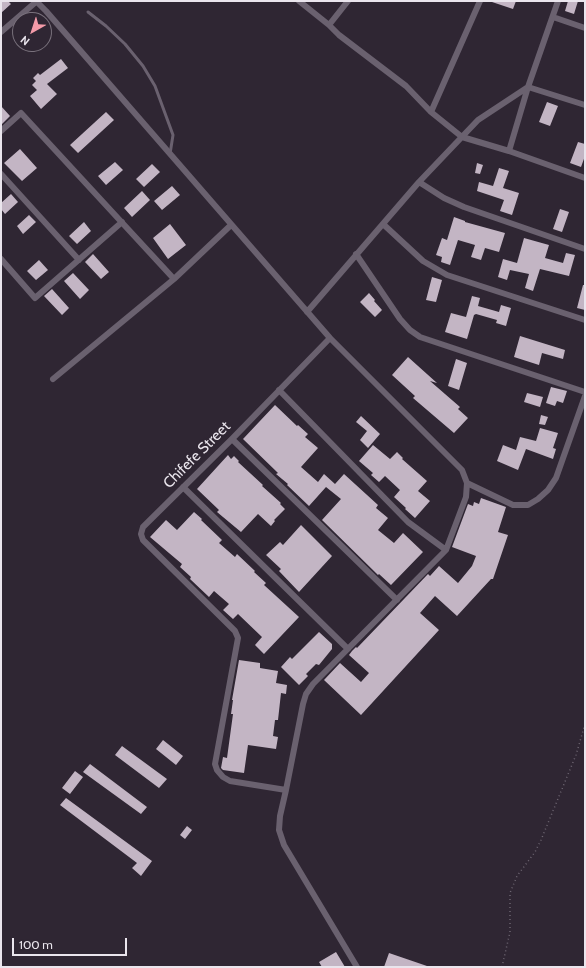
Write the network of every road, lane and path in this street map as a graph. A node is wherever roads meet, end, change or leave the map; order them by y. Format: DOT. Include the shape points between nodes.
graph roads {
  1 [pos="37,1"];
  2 [pos="299,1"];
  3 [pos="348,1"];
  4 [pos="480,1"];
  5 [pos="558,1"];
  6 [pos="88,12"];
  7 [pos="553,17"];
  8 [pos="329,25"];
  9 [pos="585,28"];
  10 [pos="1,32"];
  11 [pos="528,87"];
  12 [pos="585,105"];
  13 [pos="431,112"];
  14 [pos="1,131"];
  15 [pos="462,137"];
  16 [pos="509,151"];
  17 [pos="170,154"];
  18 [pos="1,174"];
  19 [pos="585,178"];
  20 [pos="419,182"];
  21 [pos="122,222"];
  22 [pos="231,224"];
  23 [pos="383,224"];
  24 [pos="585,249"];
  25 [pos="356,254"];
  26 [pos="1,259"];
  27 [pos="79,260"];
  28 [pos="174,279"];
  29 [pos="307,312"];
  30 [pos="585,320"];
  31 [pos="330,338"];
  32 [pos="53,378"];
  33 [pos="279,390"];
  34 [pos="585,392"];
  35 [pos="585,396"];
  36 [pos="232,439"];
  37 [pos="467,483"];
  38 [pos="183,487"];
  39 [pos="446,550"];
  40 [pos="397,600"];
  41 [pos="348,649"];
  42 [pos="585,724"];
  43 [pos="286,790"];
  44 [pos="356,967"];
  45 [pos="502,967"];
  1 -- 10 [label="street"];
  1 -- 17 [label="street"];
  2 -- 8 [label="street"];
  3 -- 8 [label="street"];
  4 -- 13 [label="street"];
  5 -- 7 [label="street"];
  6 -- 17 [label="lane" via="125,44 151,79 173,135"];
  7 -- 9 [label="street"];
  7 -- 11 [label="street"];
  8 -- 13 [label="street" via="406,86"];
  11 -- 12 [label="street"];
  11 -- 15 [label="street" via="478,120"];
  11 -- 16 [label="street"];
  13 -- 15 [label="street"];
  14 -- 21 [label="street" via="21,113"];
  15 -- 16 [label="street"];
  15 -- 20 [label="street"];
  16 -- 19 [label="street"];
  17 -- 22 [label="street"];
  18 -- 27 [label="street"];
  20 -- 23 [label="street"];
  20 -- 24 [label="street" via="464,207"];
  21 -- 27 [label="street"];
  21 -- 28 [label="street"];
  22 -- 28 [label="street"];
  22 -- 29 [label="street"];
  23 -- 25 [label="street"];
  23 -- 30 [label="street" via="423,261 447,275"];
  25 -- 29 [label="street"];
  25 -- 34 [label="street" via="400,319 420,337"];
  26 -- 27 [label="street" via="35,298"];
  28 -- 32 [label="street"];
  29 -- 31 [label="street"];
  31 -- 33 [label="street, Chifefe Street"];
  31 -- 37 [label="street" via="462,470"];
  33 -- 36 [label="street, Chifefe Street"];
  33 -- 39 [label="street" via="408,522"];
  35 -- 37 [label="street" via="556,478 538,499 528,505 513,505"];
  36 -- 38 [label="street, Chifefe Street"];
  36 -- 40 [label="street"];
  37 -- 39 [label="street" via="466,498"];
  38 -- 41 [label="street"];
  38 -- 43 [label="street, Chifefe Street" via="143,527 141,534 142,540 235,631 238,638 215,764 217,770 230,781"];
  39 -- 40 [label="street"];
  40 -- 41 [label="street"];
  41 -- 43 [label="street" via="306,694"];
  42 -- 45 [label="path" via="576,755 541,840 517,876 510,893 510,932"];
  43 -- 44 [label="street" via="279,830 284,845"];
}
